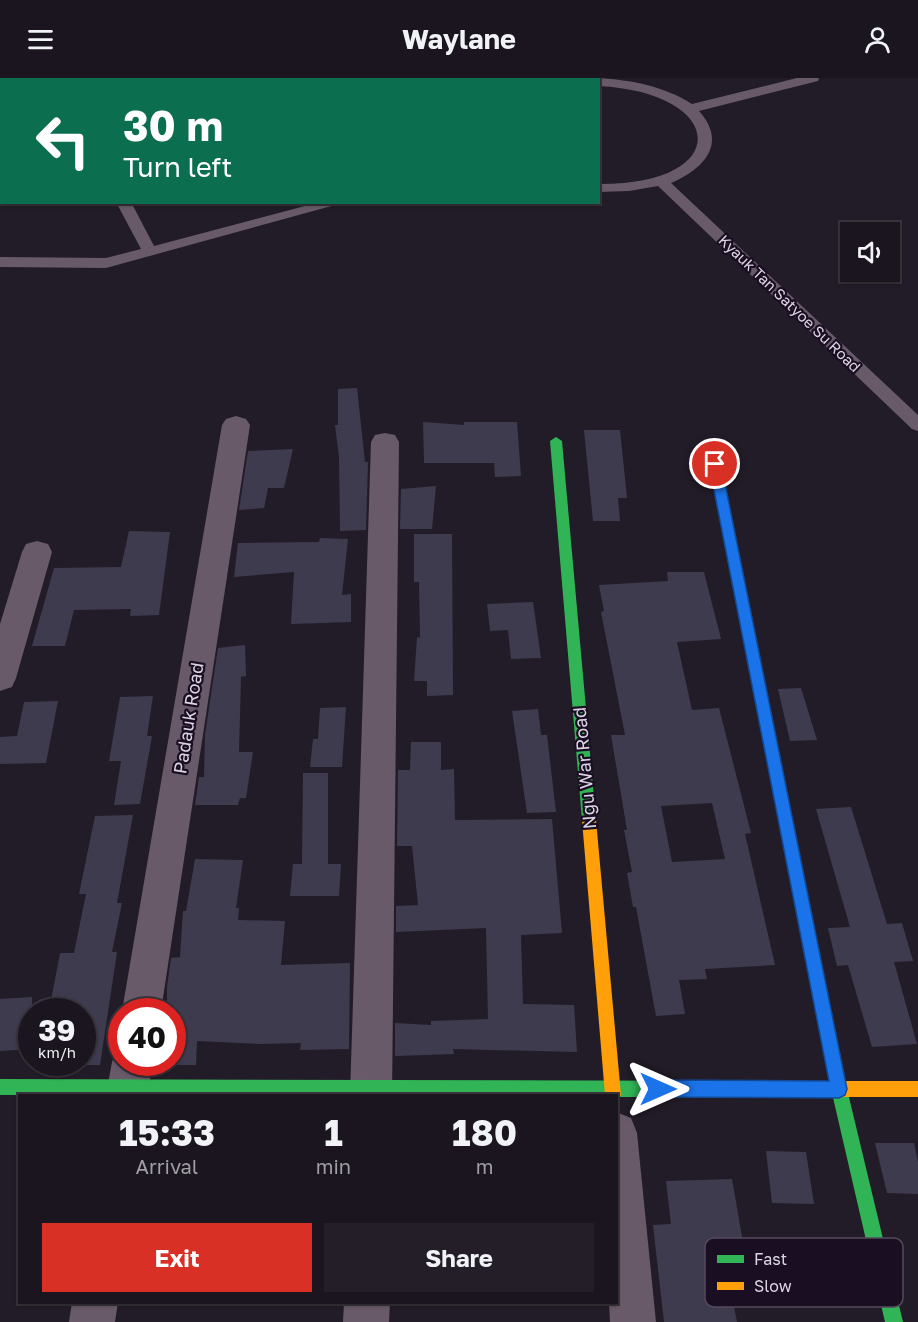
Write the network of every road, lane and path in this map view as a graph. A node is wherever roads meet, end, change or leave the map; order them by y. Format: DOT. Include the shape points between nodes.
graph roads {
  1 [pos="813,78"];
  2 [pos="600,82"];
  3 [pos="689,109"];
  4 [pos="661,181"];
  5 [pos="600,188"];
  6 [pos="124,204"];
  7 [pos="331,204"];
  8 [pos="150,252"];
  9 [pos="0,262"];
  10 [pos="236,425"];
  11 [pos="918,425"];
  12 [pos="556,441"];
  13 [pos="385,442"];
  14 [pos="715,464"];
  15 [pos="37,552"];
  16 [pos="0,678"];
  17 [pos="143,998"];
  18 [pos="129,1081"];
  19 [pos="0,1087"];
  20 [pos="839,1089"];
  21 [pos="918,1089"];
  22 [pos="371,1092"];
  23 [pos="613,1092"];
  24 [pos="618,1155"];
  25 [pos="874,1238"];
  26 [pos="95,1304"];
  27 [pos="367,1304"];
  28 [pos="890,1307"];
  29 [pos="92,1322"];
  30 [pos="366,1322"];
  31 [pos="633,1322"];
  32 [pos="894,1322"];
  1 -- 3 [label="lane"];
  2 -- 3 [label="lane" via="641,87"];
  3 -- 4 [label="lane" via="705,132 703,151 688,168"];
  4 -- 5 [label="lane" via="627,188"];
  4 -- 11 [label="lane, Kyauk Tan Satyoe Su Road"];
  6 -- 8 [label="lane"];
  7 -- 8 [label="lane"];
  8 -- 9 [label="lane" via="106,263"];
  10 -- 17 [label="street, Padauk Road"];
  12 -- 23 [label="street, Ngu War Road"];
  13 -- 22 [label="street"];
  14 -- 20 [label="street"];
  15 -- 16 [label="street"];
  18 -- 19 [label="street"];
  18 -- 22 [label="street"];
  20 -- 21 [label="street"];
  20 -- 23 [label="street"];
  20 -- 25 [label="street"];
  22 -- 23 [label="street"];
  24 -- 31 [label="street"];
  26 -- 29 [label="street"];
  27 -- 30 [label="street"];
  28 -- 32 [label="street"];
}
